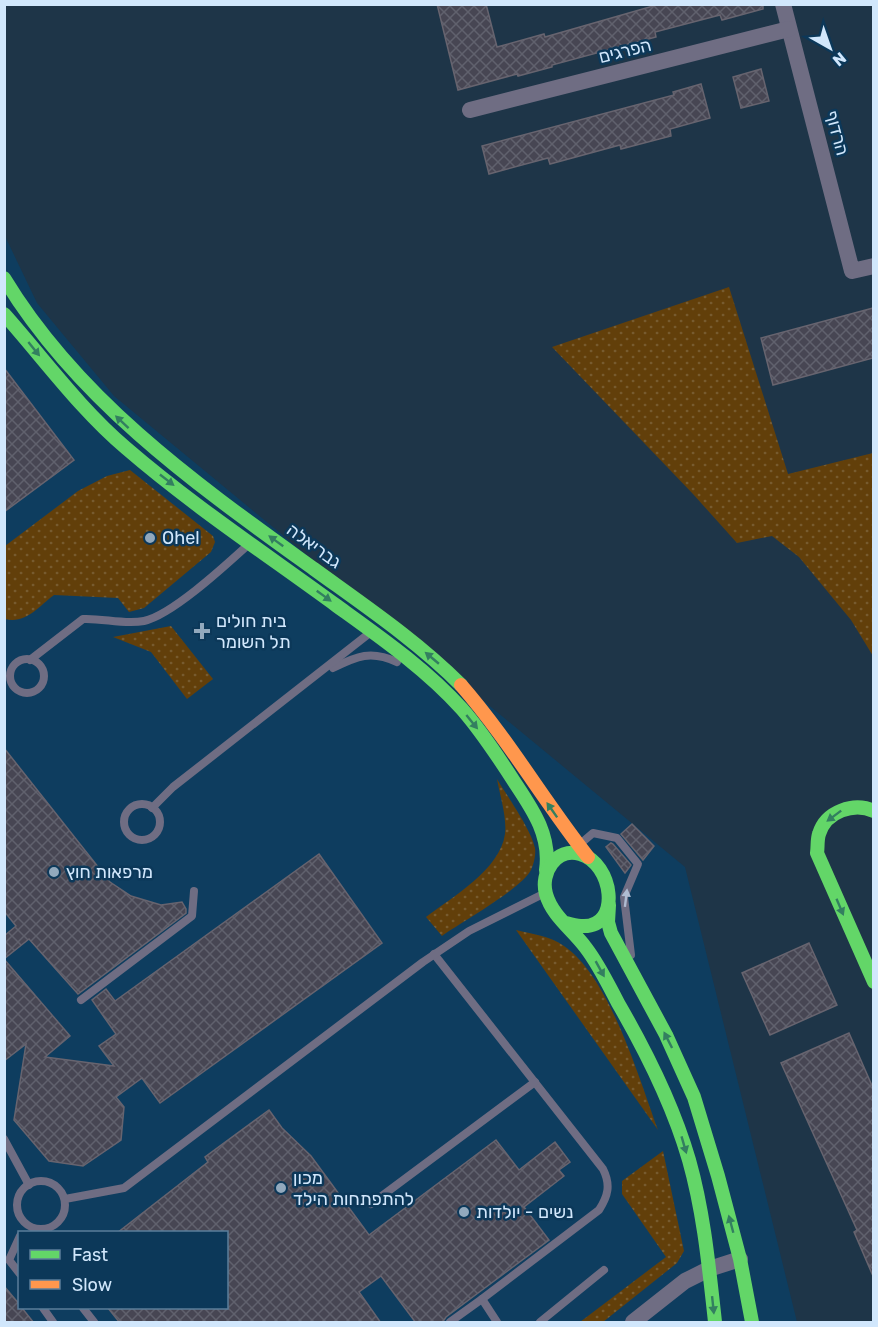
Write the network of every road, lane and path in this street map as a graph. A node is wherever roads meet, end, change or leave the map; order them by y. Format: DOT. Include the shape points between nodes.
graph roads {
  1 [pos="783,4"];
  2 [pos="789,29"];
  3 [pos="470,110"];
  4 [pos="873,266"];
  5 [pos="4,278"];
  6 [pos="4,314"];
  7 [pos="251,542"];
  8 [pos="384,620"];
  9 [pos="372,631"];
  10 [pos="30,660"];
  11 [pos="316,676"];
  12 [pos="428,676"];
  13 [pos="152,808"];
  14 [pos="873,811"];
  15 [pos="578,846"];
  16 [pos="588,857"];
  17 [pos="546,870"];
  18 [pos="194,891"];
  19 [pos="545,893"];
  20 [pos="609,905"];
  21 [pos="565,923"];
  22 [pos="434,954"];
  23 [pos="873,982"];
  24 [pos="644,995"];
  25 [pos="81,1000"];
  26 [pos="535,1082"];
  27 [pos="4,1139"];
  28 [pos="29,1185"];
  29 [pos="64,1199"];
  30 [pos="370,1204"];
  31 [pos="25,1223"];
  32 [pos="51,1230"];
  33 [pos="21,1231"];
  34 [pos="18,1239"];
  35 [pos="740,1259"];
  36 [pos="709,1269"];
  37 [pos="604,1270"];
  38 [pos="18,1271"];
  39 [pos="482,1299"];
  40 [pos="44,1309"];
  41 [pos="84,1309"];
  42 [pos="53,1323"];
  43 [pos="94,1323"];
  44 [pos="450,1323"];
  45 [pos="498,1323"];
  46 [pos="540,1323"];
  47 [pos="633,1323"];
  48 [pos="715,1323"];
  49 [pos="752,1323"];
  1 -- 2 [label="street, הרדוף"];
  2 -- 3 [label="street, הפרגים"];
  2 -- 4 [label="street, הרדוף" via="852,271"];
  8 -- 5 [label="street, גבריאלה, one-way" via="187,476 121,421 70,368 28,316"];
  6 -- 7 [label="street, גבריאלה, one-way" via="110,433"];
  7 -- 9 [label="street, גבריאלה, one-way"];
  7 -- 10 [label="lane" via="179,602 146,621 83,619"];
  8 -- 9 [label="lane"];
  15 -- 8 [label="street, גבריאלה, one-way" via="474,698 439,663"];
  9 -- 11 [label="lane"];
  9 -- 12 [label="street, גבריאלה"];
  10 -- 10 [label="lane" via="19,662 10,675 12,685 21,692 38,689 44,678 41,667"];
  11 -- 12 [label="lane" via="355,657 369,655 389,658"];
  11 -- 13 [label="lane" via="173,787"];
  12 -- 17 [label="street, גבריאלה, one-way" via="476,726 531,808 548,851"];
  13 -- 13 [label="lane" via="140,804 129,809 124,826 130,835 141,840 152,837 159,820"];
  14 -- 23 [label="street, one-way" via="850,807 832,815 819,832 817,853"];
  15 -- 16 [label="street, גבריאלה"];
  24 -- 15 [label="lane, one-way" via="632,961 624,897 638,864 617,838 593,833"];
  16 -- 17 [label="street" via="566,853"];
  16 -- 20 [label="street" via="606,879"];
  17 -- 19 [label="street"];
  18 -- 25 [label="lane" via="192,916"];
  19 -- 21 [label="street"];
  19 -- 22 [label="lane" via="469,931"];
  20 -- 21 [label="street" via="606,914 590,926"];
  20 -- 24 [label="street" via="611,933"];
  21 -- 36 [label="street, one-way" via="595,960 662,1087 686,1151"];
  22 -- 26 [label="lane"];
  22 -- 29 [label="lane" via="124,1188"];
  35 -- 24 [label="street, one-way" via="694,1097"];
  26 -- 30 [label="lane"];
  26 -- 39 [label="lane" via="603,1169 609,1187 606,1199 589,1219"];
  27 -- 28 [label="lane"];
  28 -- 29 [label="lane" via="53,1184"];
  28 -- 31 [label="lane" via="22,1191 18,1207"];
  29 -- 32 [label="lane" via="63,1216"];
  31 -- 32 [label="lane"];
  31 -- 33 [label="lane"];
  34 -- 38 [label="lane" via="9,1260"];
  35 -- 36 [label="street"];
  35 -- 49 [label="street"];
  36 -- 47 [label="street" via="685,1281"];
  36 -- 48 [label="street, one-way"];
  37 -- 46 [label="lane"];
  39 -- 44 [label="lane"];
  39 -- 45 [label="lane"];
  40 -- 42 [label="lane"];
  41 -- 43 [label="lane"];
}
